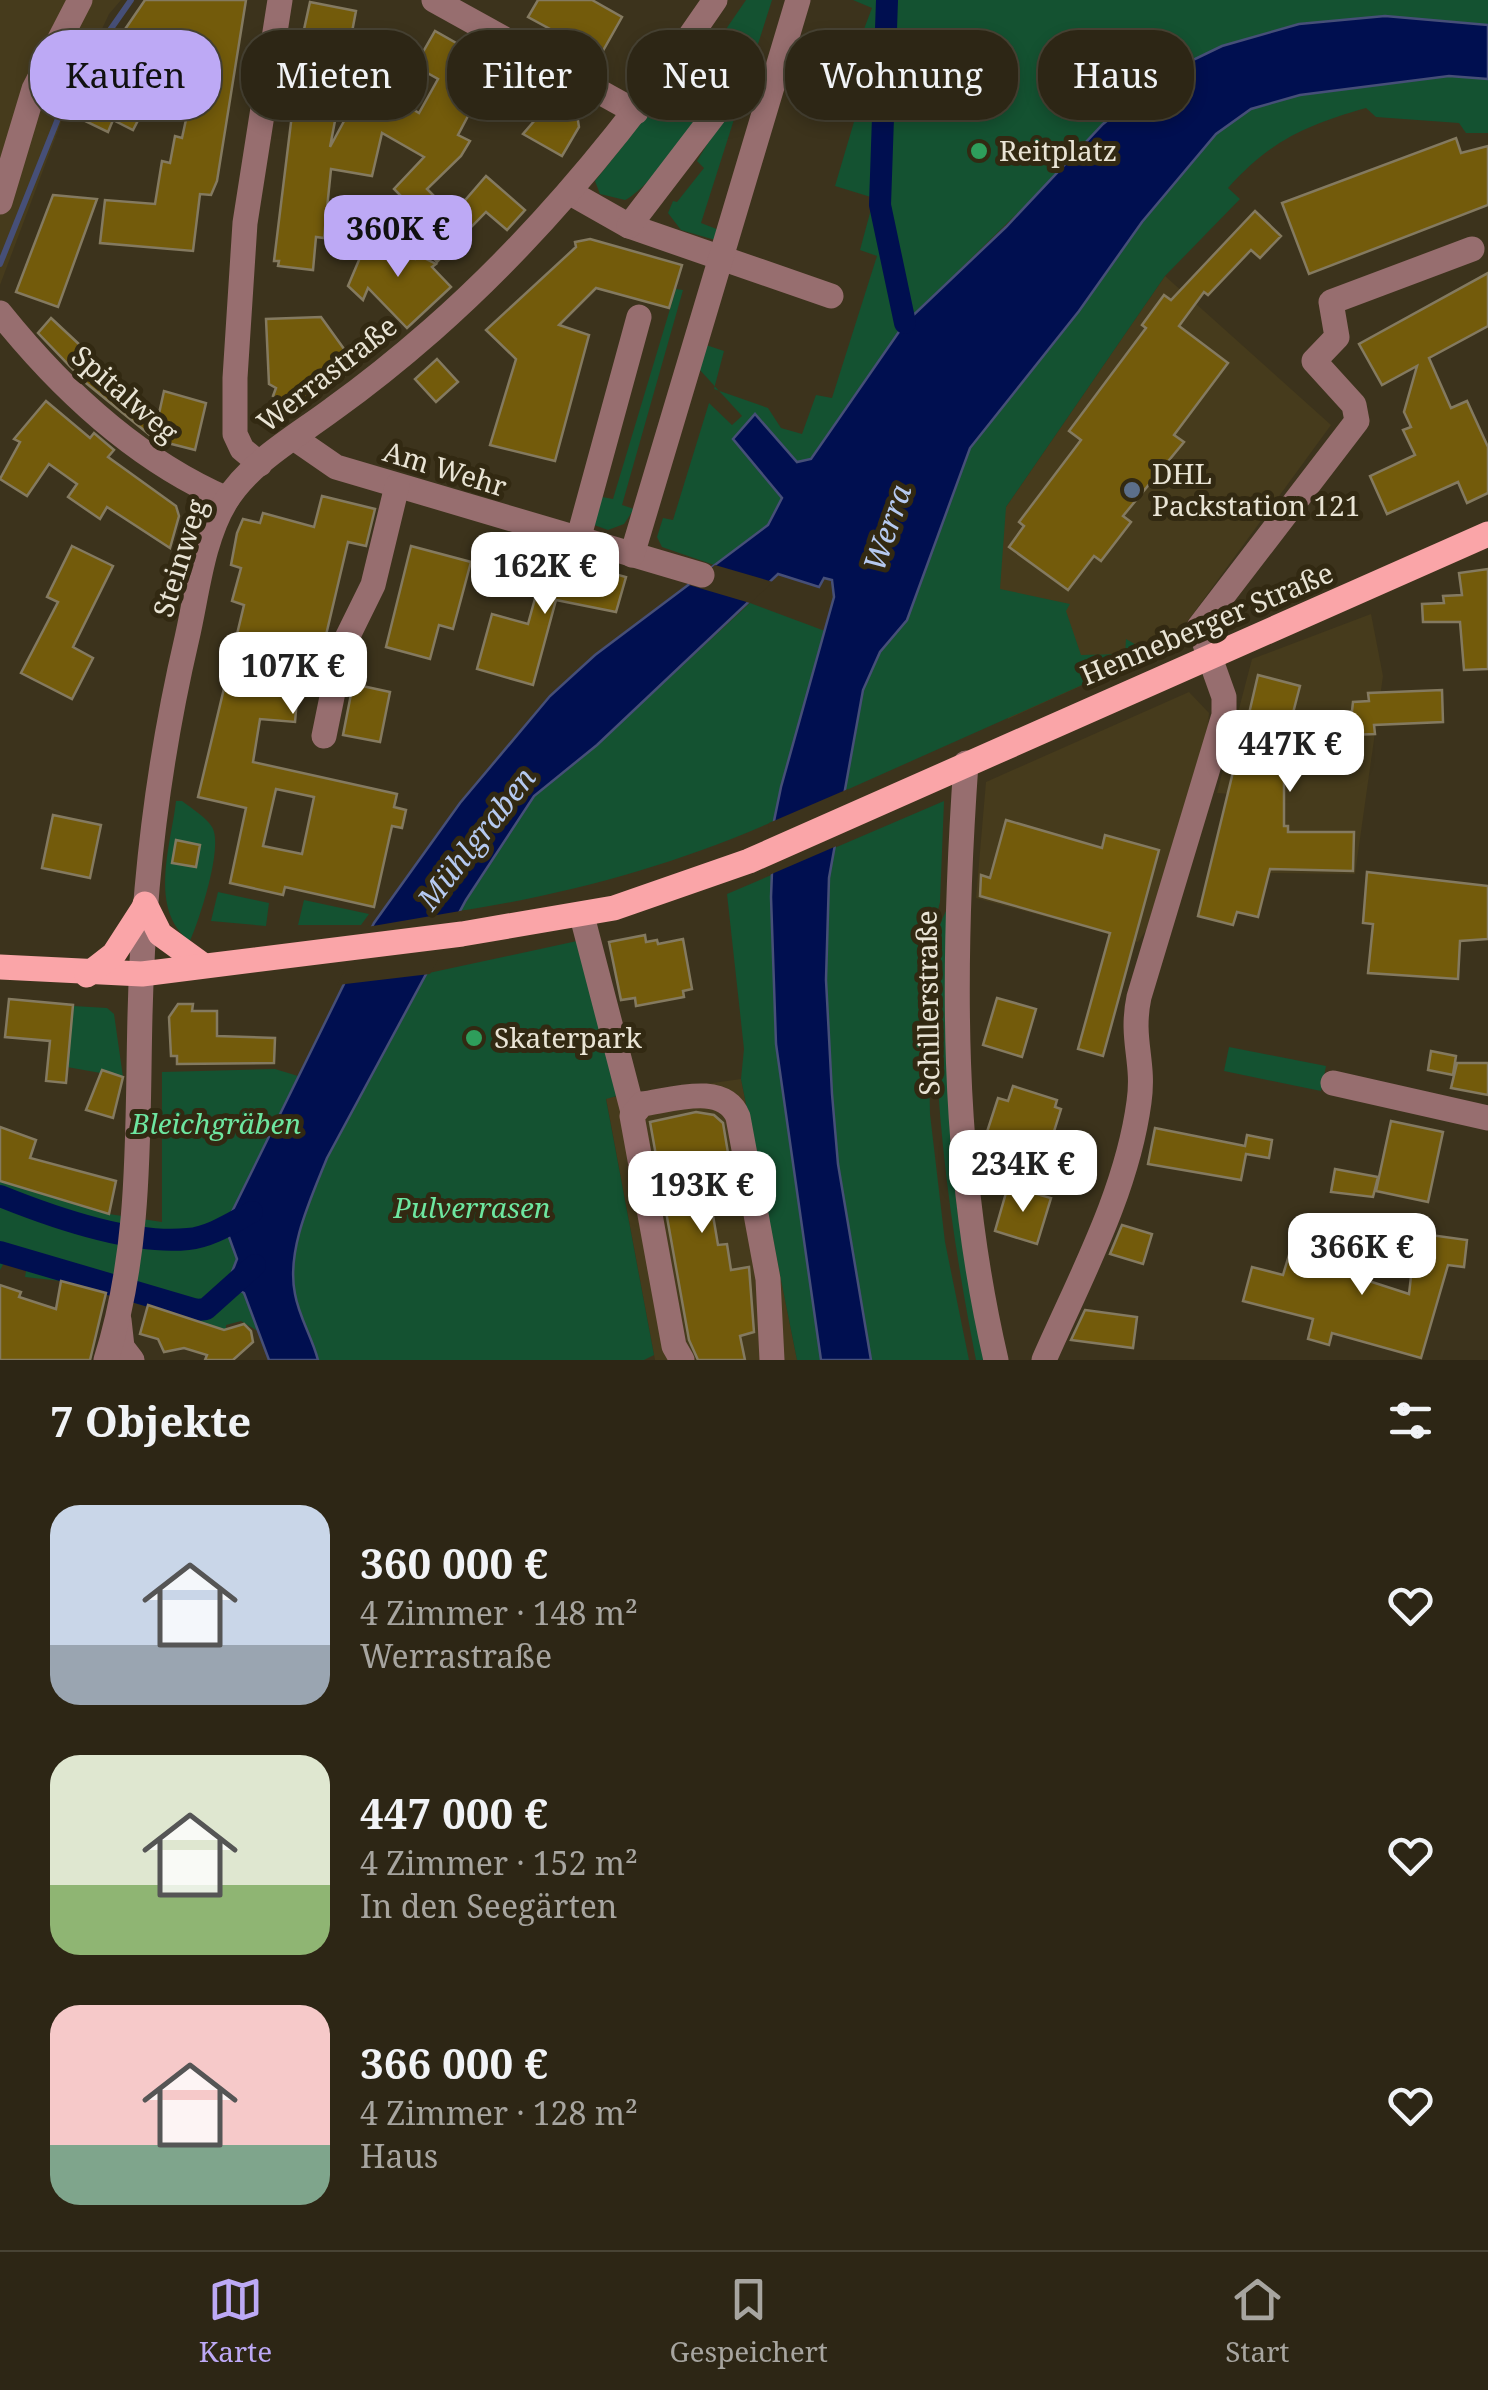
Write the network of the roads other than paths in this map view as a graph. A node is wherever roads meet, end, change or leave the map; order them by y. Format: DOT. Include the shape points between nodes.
graph roads {
  1 [pos="80,0"];
  2 [pos="280,0"];
  3 [pos="434,0"];
  4 [pos="715,0"];
  5 [pos="798,0"];
  6 [pos="695,30"];
  7 [pos="627,107"];
  8 [pos="629,120"];
  9 [pos="710,120"];
  10 [pos="569,192"];
  11 [pos="0,202"];
  12 [pos="629,226"];
  13 [pos="1472,250"];
  14 [pos="719,259"];
  15 [pos="831,296"];
  16 [pos="0,313"];
  17 [pos="639,317"];
  18 [pos="294,438"];
  19 [pos="260,464"];
  20 [pos="397,486"];
  21 [pos="228,499"];
  22 [pos="1488,534"];
  23 [pos="578,540"];
  24 [pos="632,555"];
  25 [pos="702,575"];
  26 [pos="1210,654"];
  27 [pos="324,736"];
  28 [pos="951,770"];
  29 [pos="145,905"];
  30 [pos="582,916"];
  31 [pos="200,964"];
  32 [pos="0,968"];
  33 [pos="142,974"];
  34 [pos="86,975"];
  35 [pos="1333,1083"];
  36 [pos="630,1103"];
  37 [pos="1488,1118"];
  38 [pos="121,1308"];
  39 [pos="678,1359"];
  40 [pos="106,1360"];
  41 [pos="132,1360"];
  42 [pos="772,1360"];
  43 [pos="996,1360"];
  44 [pos="1044,1360"];
  1 -- 11 [label="street" via="34,89"];
  2 -- 19 [label="street" via="245,223 235,378 236,434"];
  3 -- 7 [label="street"];
  4 -- 6 [label="street, Werrastraße"];
  5 -- 14 [label="street"];
  8 -- 10 [label="street, Werrastraße"];
  9 -- 12 [label="street"];
  10 -- 12 [label="street"];
  10 -- 18 [label="street, Werrastraße" via="436,327"];
  12 -- 14 [label="street"];
  13 -- 26 [label="street" via="1332,302 1337,337 1314,361 1354,404 1357,422 1199,626"];
  14 -- 15 [label="street"];
  14 -- 24 [label="street"];
  16 -- 21 [label="street, Spitalweg" via="134,446"];
  17 -- 23 [label="street"];
  18 -- 19 [label="street, Werrastraße"];
  18 -- 20 [label="street, Am Wehr" via="320,460"];
  19 -- 21 [label="street, Steinweg"];
  20 -- 23 [label="street, Am Wehr"];
  20 -- 27 [label="street" via="373,584 342,648"];
  21 -- 29 [label="street, Steinweg" via="210,544 172,707"];
  22 -- 26 [label="main road, Henneberger Straße"];
  23 -- 24 [label="street, Am Wehr"];
  24 -- 25 [label="street, Am Wehr"];
  26 -- 28 [label="main road, Henneberger Straße"];
  26 -- 44 [label="street" via="1224,715 1139,997 1132,1030 1140,1056 1139,1104 1106,1217"];
  28 -- 30 [label="main road, Henneberger Straße" via="750,861"];
  28 -- 43 [label="street, Schillerstraße" via="958,1085 971,1229"];
  29 -- 31 [label="main road" via="160,934"];
  29 -- 33 [label="street, Steinweg"];
  29 -- 34 [label="main road" via="106,964"];
  30 -- 31 [label="main road, Henneberger Straße"];
  30 -- 36 [label="street"];
  31 -- 33 [label="main road, Henneberger Straße"];
  32 -- 34 [label="main road, Henneberger Straße"];
  33 -- 34 [label="main road, Henneberger Straße"];
  33 -- 38 [label="street, Steinweg" via="136,1219"];
  35 -- 37 [label="street"];
  36 -- 39 [label="street"];
  36 -- 42 [label="street" via="712,1096 735,1110 768,1280"];
  38 -- 40 [label="street, Steinweg"];
  38 -- 41 [label="street" via="122,1347"];
}
